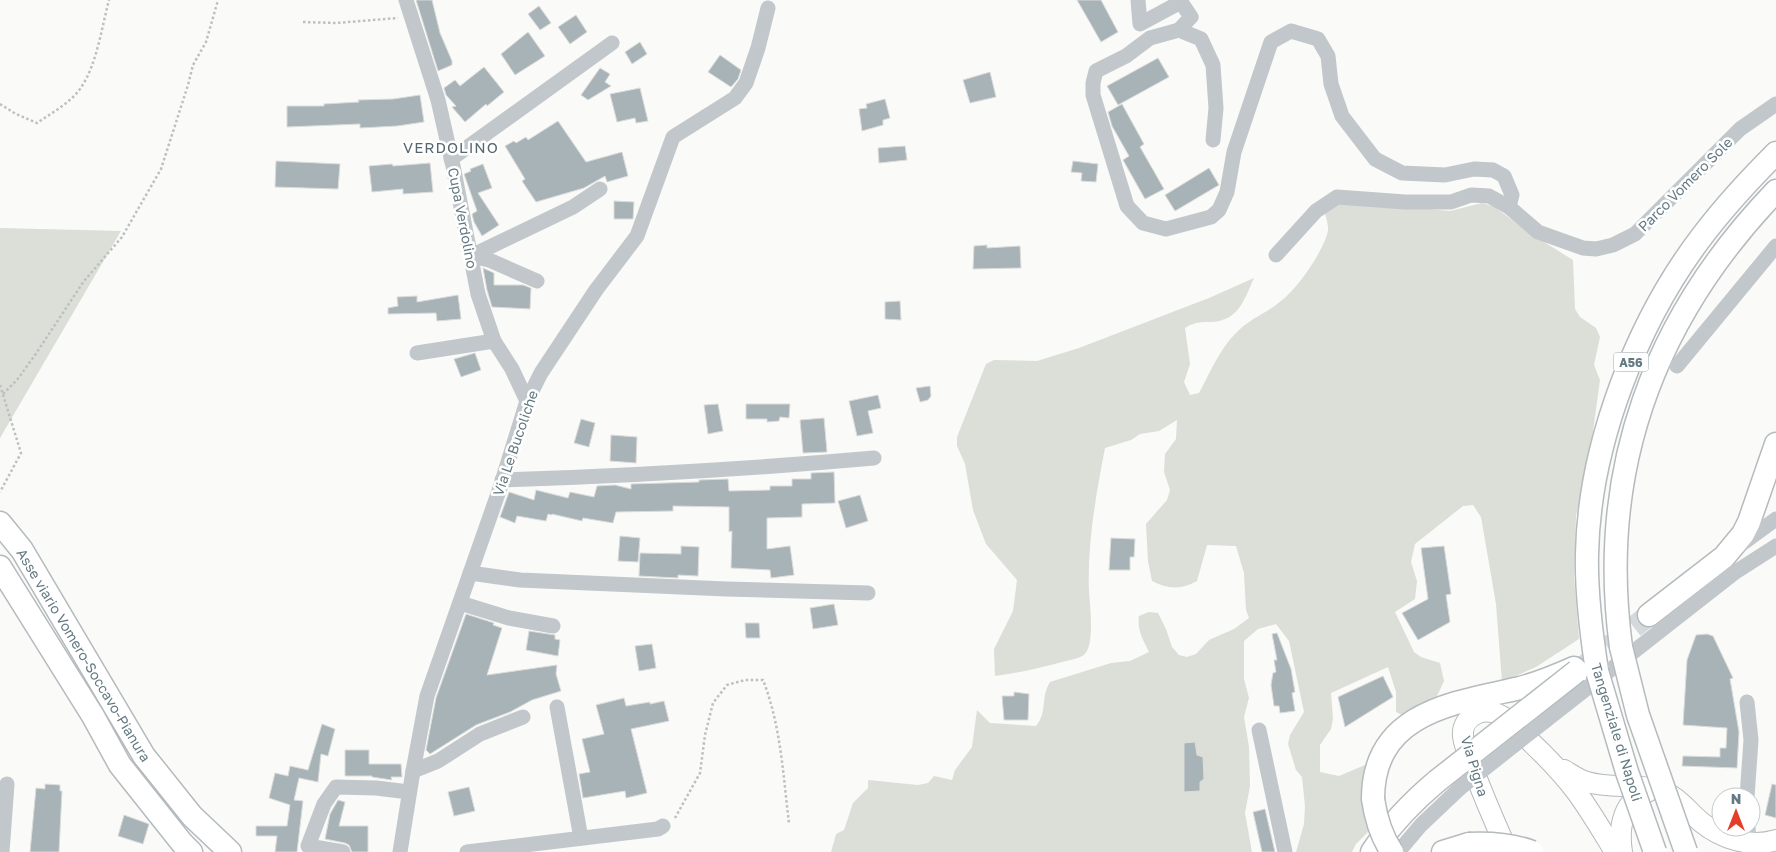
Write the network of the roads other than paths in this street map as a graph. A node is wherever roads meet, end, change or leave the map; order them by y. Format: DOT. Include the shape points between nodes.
graph roads {
  1 [pos="406,0"];
  2 [pos="1138,0"];
  3 [pos="768,8"];
  4 [pos="1178,30"];
  5 [pos="612,43"];
  6 [pos="1776,104"];
  7 [pos="1213,140"];
  8 [pos="1776,153"];
  9 [pos="451,158"];
  10 [pos="600,189"];
  11 [pos="1776,190"];
  12 [pos="1509,207"];
  13 [pos="1776,246"];
  14 [pos="1276,255"];
  15 [pos="471,256"];
  16 [pos="538,281"];
  17 [pos="494,341"];
  18 [pos="417,353"];
  19 [pos="1677,366"];
  20 [pos="1646,394"];
  21 [pos="527,401"];
  22 [pos="1776,444"];
  23 [pos="874,458"];
  24 [pos="502,480"];
  25 [pos="1776,519"];
  26 [pos="0,523"];
  27 [pos="1776,546"];
  28 [pos="1724,557"];
  29 [pos="0,567"];
  30 [pos="470,574"];
  31 [pos="868,593"];
  32 [pos="460,603"];
  33 [pos="1649,615"];
  34 [pos="553,626"];
  35 [pos="1583,670"];
  36 [pos="1747,702"];
  37 [pos="557,707"];
  38 [pos="523,716"];
  39 [pos="1259,730"];
  40 [pos="1550,760"];
  41 [pos="413,771"];
  42 [pos="8,784"];
  43 [pos="1748,787"];
  44 [pos="1658,790"];
  45 [pos="409,792"];
  46 [pos="663,826"];
  47 [pos="1711,829"];
  48 [pos="1729,837"];
  49 [pos="1745,837"];
  50 [pos="1751,837"];
  51 [pos="581,838"];
  52 [pos="1776,840"];
  53 [pos="2,852"];
  54 [pos="191,852"];
  55 [pos="230,852"];
  56 [pos="343,852"];
  57 [pos="400,852"];
  58 [pos="467,852"];
  59 [pos="1285,852"];
  60 [pos="1372,852"];
  61 [pos="1392,852"];
  62 [pos="1398,852"];
  63 [pos="1443,852"];
  64 [pos="1508,852"];
  65 [pos="1532,852"];
  66 [pos="1615,852"];
  67 [pos="1622,852"];
  68 [pos="1655,852"];
  69 [pos="1686,852"];
  1 -- 9 [label="street, Cupa Verdolino" via="438,100"];
  2 -- 4 [label="street" via="1140,24 1181,2 1191,17"];
  3 -- 21 [label="street, Via Le Bucoliche" via="746,83 735,98 673,137 637,236 596,290 541,373"];
  4 -- 7 [label="street" via="1201,39 1213,65 1216,108"];
  4 -- 12 [label="street" via="1150,38 1126,56 1096,71 1093,83 1093,95 1127,206 1143,223 1166,229 1211,217 1219,210 1227,192 1234,152 1271,42 1291,31 1318,39 1328,56 1331,84 1342,116 1376,159 1402,173 1445,175 1474,169 1493,170 1504,176 1512,195"];
  5 -- 9 [label="street"];
  6 -- 12 [label="street, Parco Vomero Sole" via="1740,129 1635,234 1613,245 1596,249 1566,243 1538,232"];
  8 -- 35 [label="highway, Tangenziale di Napoli / A56" via="1702,235 1680,268 1646,331 1619,392 1592,490 1587,553 1589,612"];
  9 -- 15 [label="street, Cupa Verdolino"];
  10 -- 15 [label="street" via="573,207"];
  11 -- 20 [label="highway, Tangenziale di Napoli / A56" via="1729,245 1698,288 1668,341"];
  12 -- 14 [label="street, Parco Vomero Sole" via="1489,196 1471,195 1451,202 1337,197 1316,211"];
  13 -- 19 [label="street"];
  15 -- 16 [label="street" via="489,260"];
  15 -- 17 [label="street, Cupa Verdolino" via="478,294"];
  17 -- 18 [label="street"];
  17 -- 21 [label="street, Cupa Verdolino"];
  19 -- 20 [label="highway"];
  20 -- 69 [label="highway, Tangenziale di Napoli / A56, bridge" via="1629,447 1618,520 1616,604 1621,647 1638,714"];
  21 -- 24 [label="street, Via Le Bucoliche"];
  22 -- 28 [label="highway" via="1749,522"];
  23 -- 24 [label="street"];
  24 -- 30 [label="street, Via Le Bucoliche"];
  25 -- 28 [label="street"];
  26 -- 55 [label="highway, Asse viario Vomero-Soccavo-Pianura" via="22,550 144,756 192,816"];
  27 -- 62 [label="street, bridge" via="1734,573 1460,788 1420,825"];
  28 -- 33 [label="highway"];
  29 -- 54 [label="highway, Asse viario Vomero-Soccavo-Pianura" via="120,765"];
  30 -- 31 [label="street" via="520,580"];
  30 -- 32 [label="street, Via Le Bucoliche"];
  32 -- 34 [label="street" via="509,618"];
  32 -- 41 [label="street, Via Le Bucoliche" via="427,696"];
  35 -- 60 [label="highway, bridge" via="1417,798"];
  35 -- 61 [label="highway, bridge" via="1444,706 1408,725 1390,743 1375,776 1373,799 1377,822"];
  35 -- 68 [label="highway, Tangenziale di Napoli / A56, bridge" via="1628,772"];
  36 -- 43 [label="street" via="1751,740"];
  37 -- 51 [label="street"];
  38 -- 41 [label="street" via="480,734 438,761"];
  39 -- 59 [label="street"];
  40 -- 44 [label="main road, Via Pigna" via="1586,782"];
  40 -- 64 [label="main road, Via Pigna" via="1498,713 1478,713 1463,728 1464,743"];
  40 -- 66 [label="main road, Via Pigna" via="1590,810"];
  41 -- 45 [label="street, Via Le Bucoliche"];
  42 -- 53 [label="street"];
  44 -- 47 [label="main road, Via Pigna" via="1675,798"];
  44 -- 67 [label="main road" via="1640,794 1627,807 1621,829"];
  45 -- 56 [label="street" via="336,787 324,804 308,846"];
  45 -- 57 [label="street, Via Le Bucoliche"];
  46 -- 51 [label="street"];
  48 -- 49 [label="main road, Via Pigna" via="1738,841"];
  50 -- 52 [label="main road, Via Pigna" via="1760,843"];
  51 -- 58 [label="street"];
  63 -- 65 [label="highway, bridge" via="1469,844 1489,843"];
}
